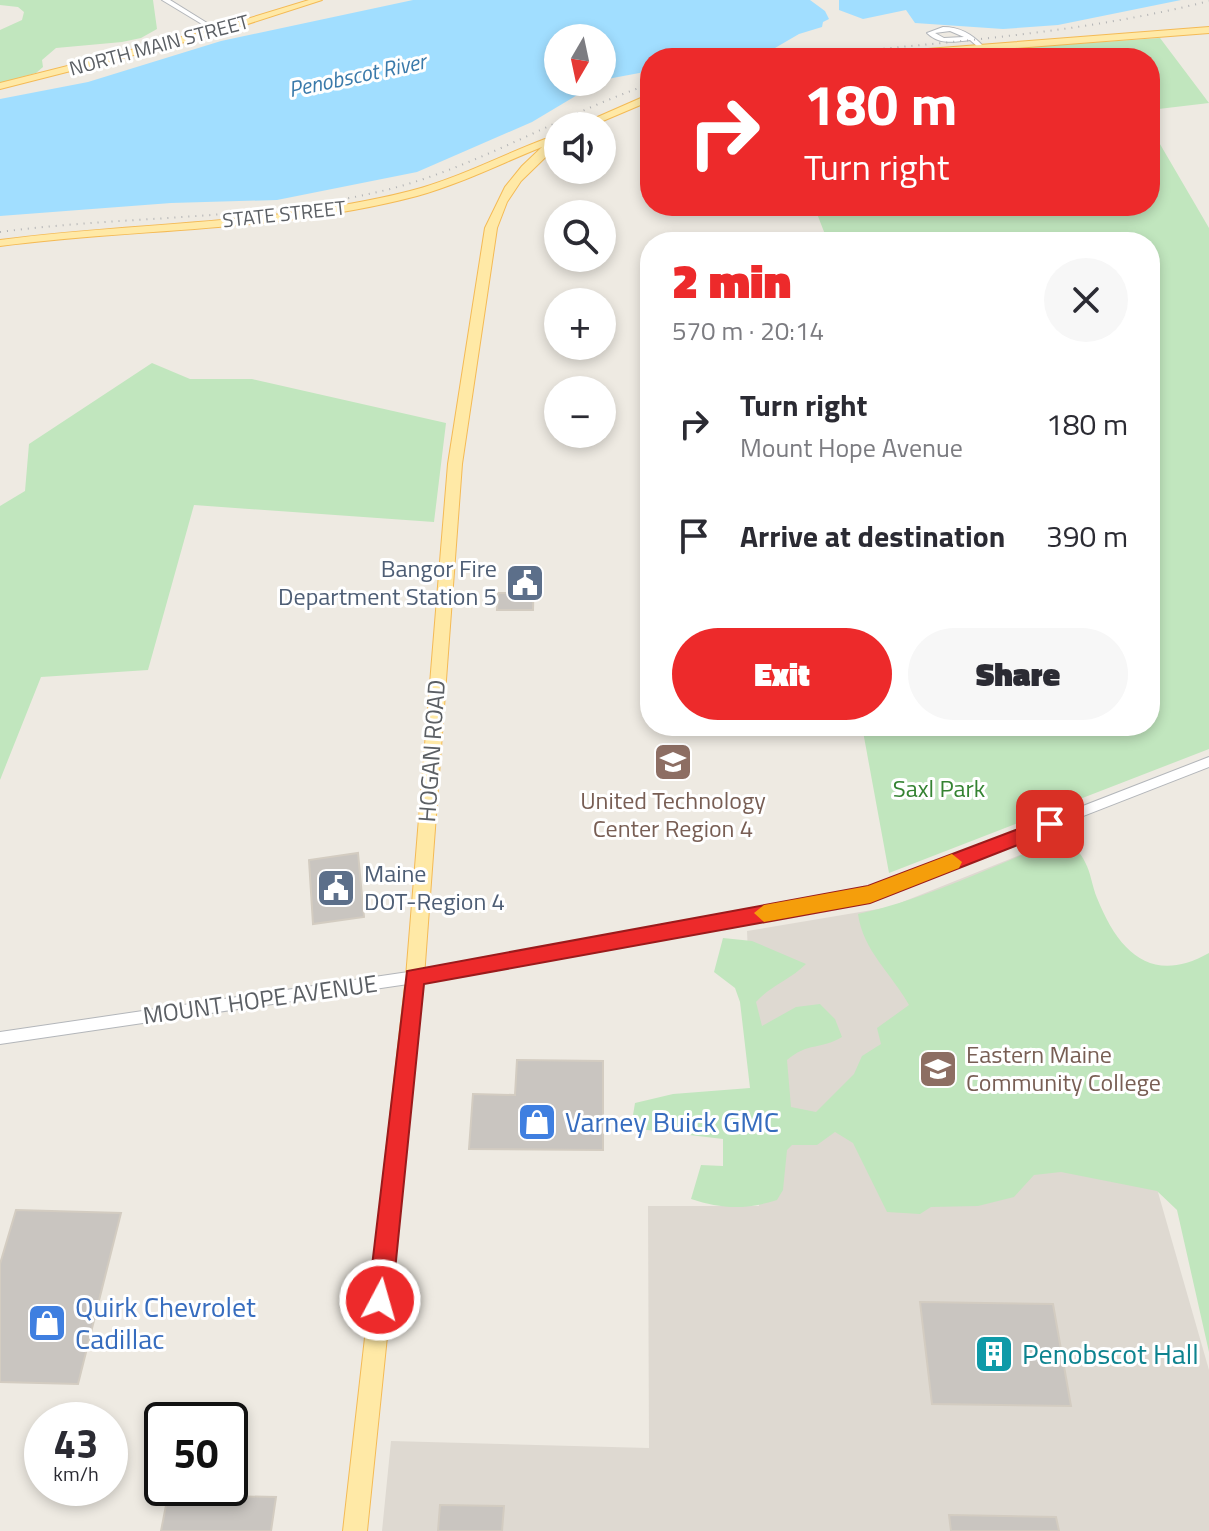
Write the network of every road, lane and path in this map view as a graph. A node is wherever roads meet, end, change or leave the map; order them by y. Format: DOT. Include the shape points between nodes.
graph roads {
  1 [pos="165,0"];
  2 [pos="318,0"];
  3 [pos="1209,30"];
  4 [pos="217,31"];
  5 [pos="972,38"];
  6 [pos="980,46"];
  7 [pos="958,48"];
  8 [pos="0,86"];
  9 [pos="640,101"];
  10 [pos="615,112"];
  11 [pos="544,145"];
  12 [pos="544,151"];
  13 [pos="495,164"];
  14 [pos="521,172"];
  15 [pos="459,180"];
  16 [pos="0,243"];
  17 [pos="1209,763"];
  18 [pos="415,977"];
  19 [pos="0,1038"];
  20 [pos="355,1531"];
  1 -- 4 [label="street"];
  2 -- 4 [label="main road, NORTH MAIN STREET"];
  3 -- 6 [label="main road"];
  4 -- 8 [label="main road, NORTH MAIN STREET"];
  5 -- 5 [label="street" via="960,31 930,33 946,40"];
  5 -- 6 [label="street"];
  6 -- 7 [label="main road"];
  9 -- 10 [label="main road"];
  11 -- 13 [label="main road, STATE STREET"];
  12 -- 14 [label="main road, HOGAN ROAD"];
  13 -- 14 [label="main road"];
  13 -- 15 [label="main road, STATE STREET"];
  14 -- 15 [label="main road"];
  14 -- 18 [label="main road, HOGAN ROAD" via="496,210 491,228 455,464"];
  15 -- 16 [label="main road, STATE STREET" via="328,211"];
  17 -- 18 [label="street, MOUNT HOPE AVENUE" via="870,894"];
  18 -- 19 [label="street, MOUNT HOPE AVENUE"];
  18 -- 20 [label="main road, HOGAN ROAD"];
}
